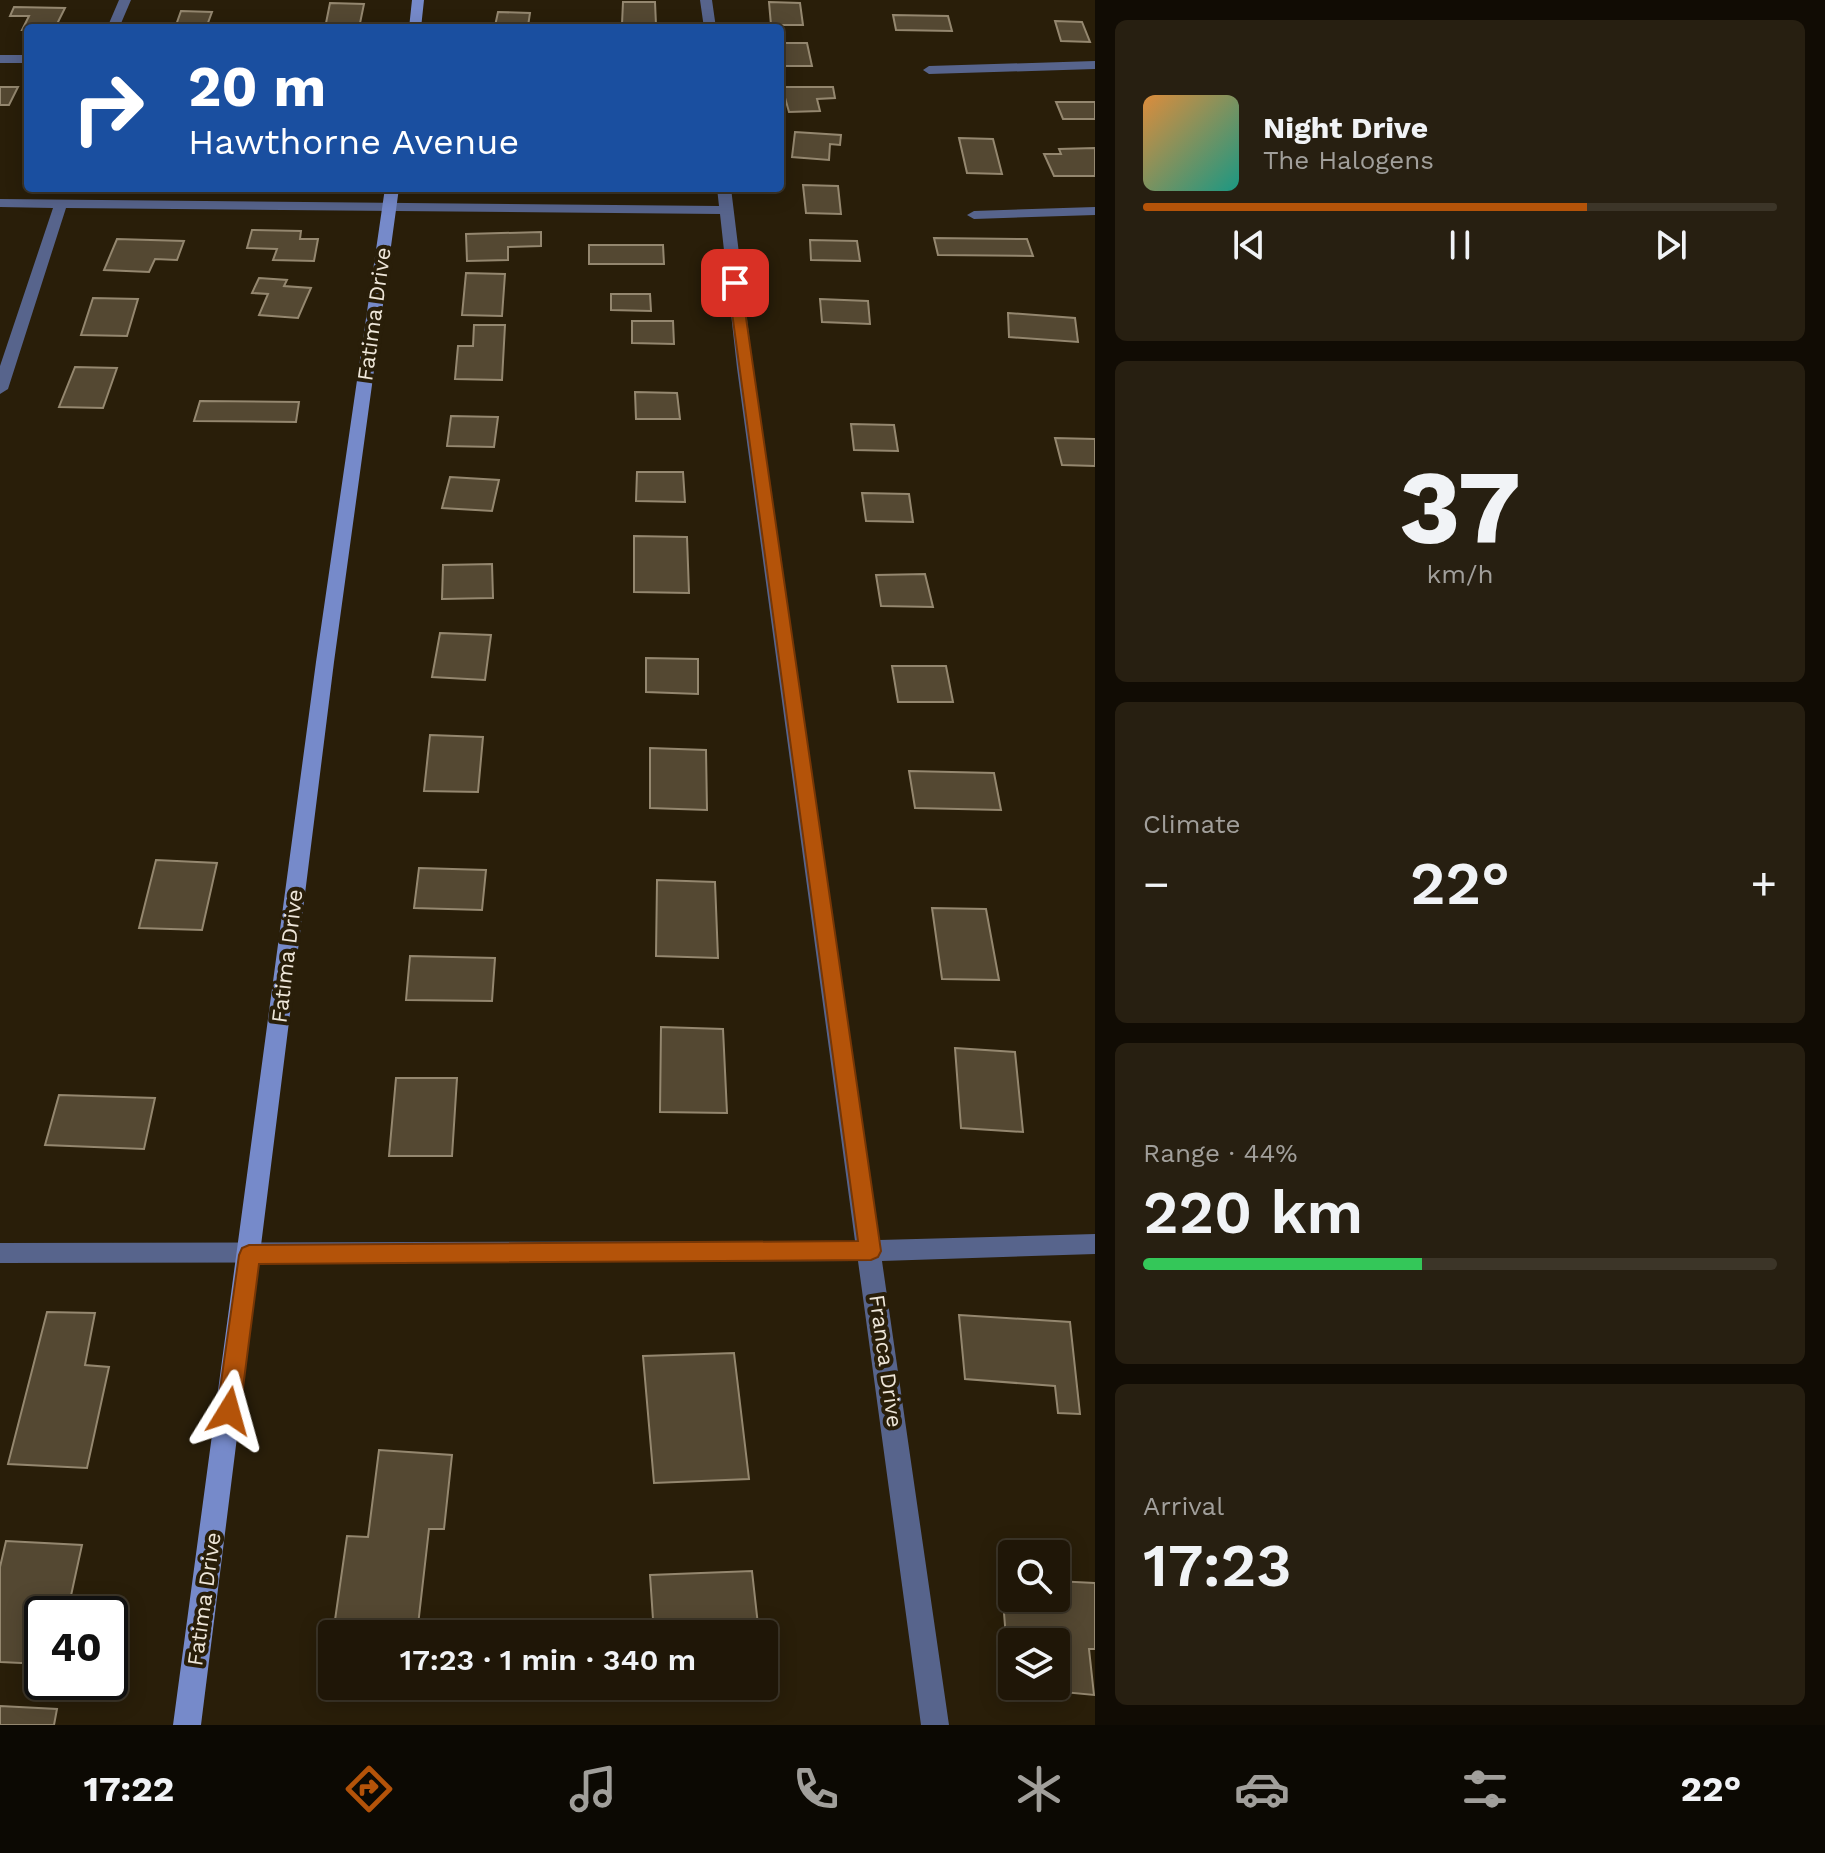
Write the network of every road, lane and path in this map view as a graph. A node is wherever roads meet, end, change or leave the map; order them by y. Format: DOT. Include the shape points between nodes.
graph roads {
  1 [pos="125,0"];
  2 [pos="418,0"];
  3 [pos="706,0"];
  4 [pos="115,24"];
  5 [pos="415,24"];
  6 [pos="709,24"];
  7 [pos="0,59"];
  8 [pos="24,59"];
  9 [pos="1095,65"];
  10 [pos="929,70"];
  11 [pos="724,192"];
  12 [pos="391,197"];
  13 [pos="0,203"];
  14 [pos="61,203"];
  15 [pos="726,210"];
  16 [pos="1095,211"];
  17 [pos="974,215"];
  18 [pos="0,389"];
  19 [pos="1095,1244"];
  20 [pos="871,1251"];
  21 [pos="0,1253"];
  22 [pos="249,1255"];
  23 [pos="187,1725"];
  24 [pos="935,1725"];
  1 -- 4 [label="street"];
  2 -- 5 [label="street"];
  3 -- 6 [label="street"];
  7 -- 8 [label="street"];
  9 -- 10 [label="street"];
  11 -- 15 [label="street, Franca Drive"];
  12 -- 14 [label="street"];
  12 -- 15 [label="street"];
  12 -- 22 [label="street, Fatima Drive"];
  13 -- 14 [label="street"];
  14 -- 18 [label="street"];
  15 -- 20 [label="street, Franca Drive"];
  16 -- 17 [label="street"];
  19 -- 20 [label="street"];
  20 -- 22 [label="street"];
  20 -- 24 [label="street, Franca Drive"];
  21 -- 22 [label="street"];
  22 -- 23 [label="street, Fatima Drive"];
}
